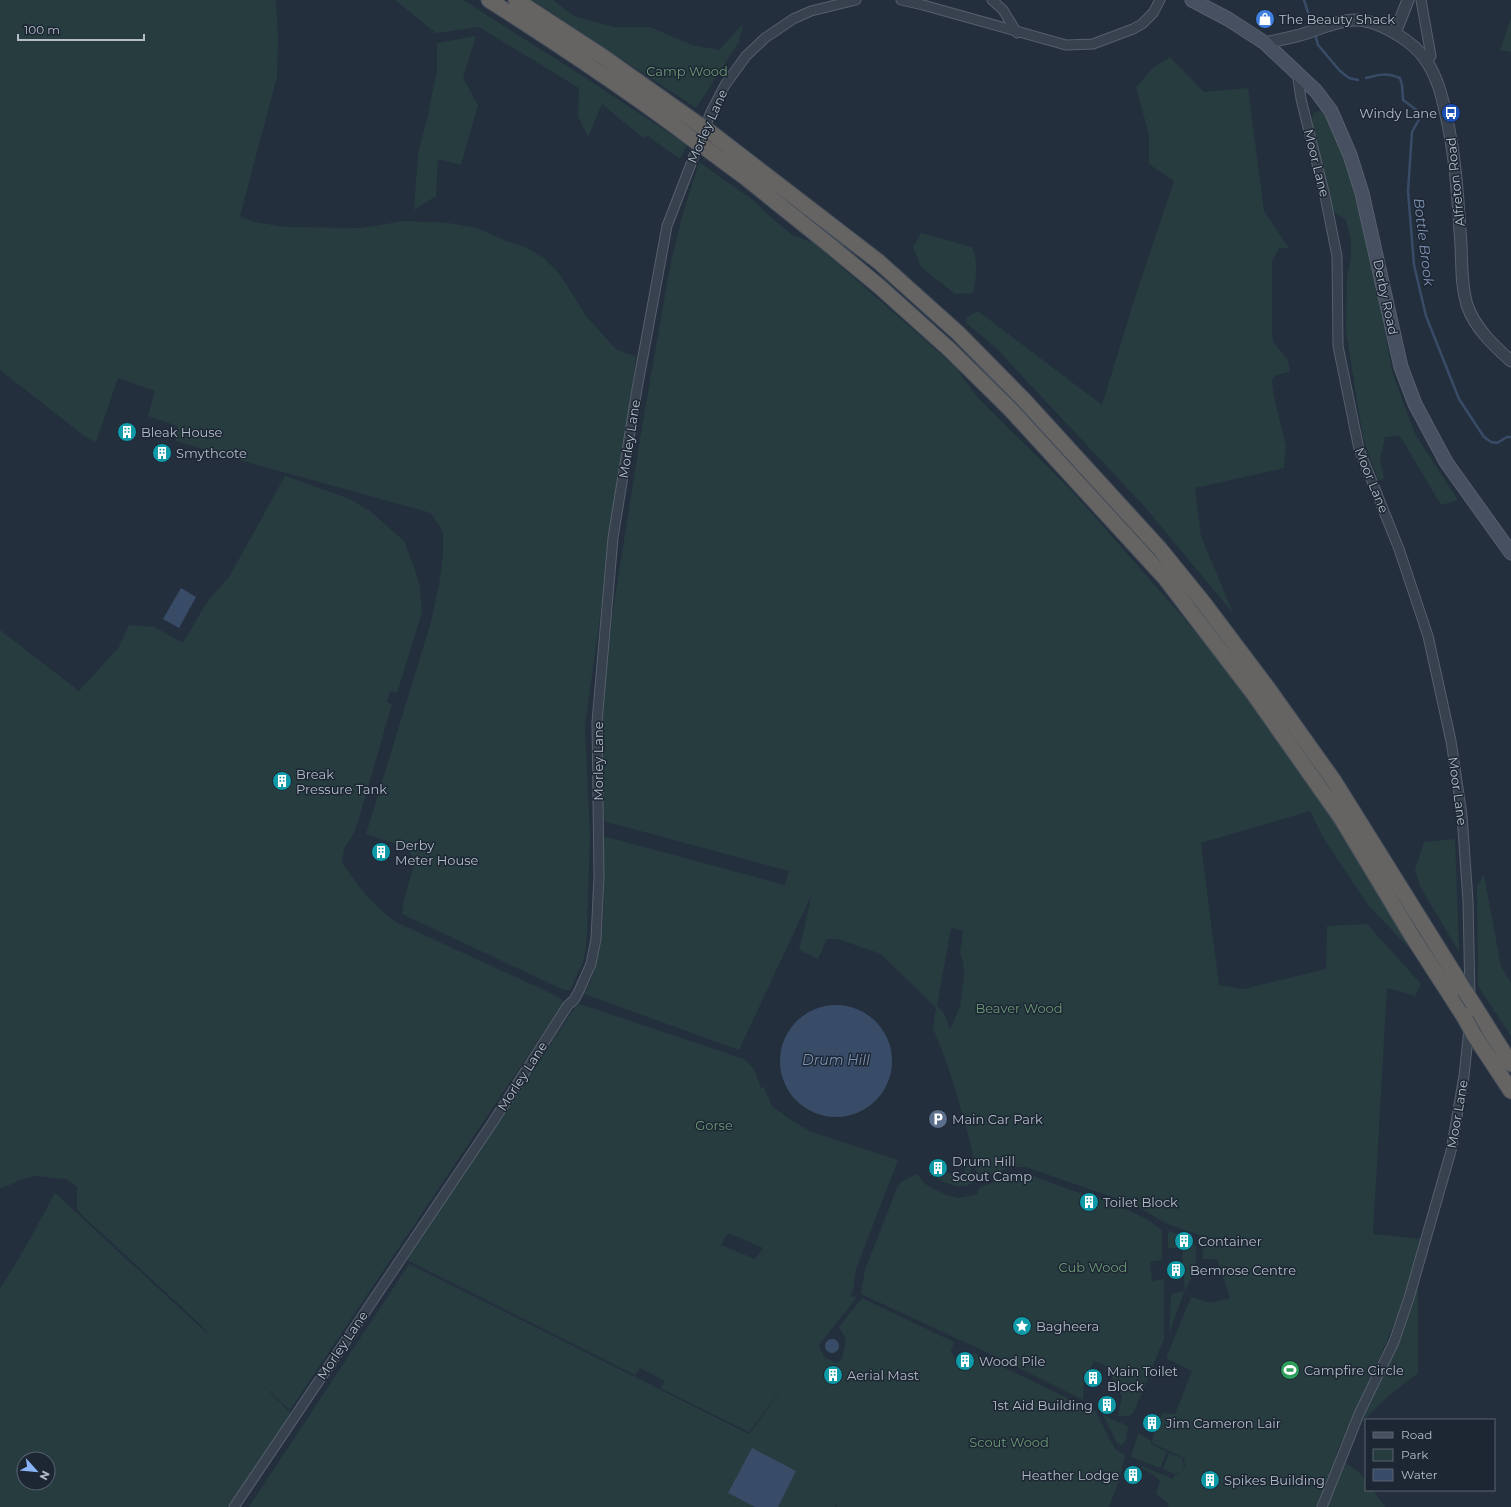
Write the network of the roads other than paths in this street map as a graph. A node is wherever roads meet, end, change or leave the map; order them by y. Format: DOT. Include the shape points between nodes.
graph roads {
  1 [pos="489,0"];
  2 [pos="516,0"];
  3 [pos="856,0"];
  4 [pos="901,0"];
  5 [pos="992,0"];
  6 [pos="1160,0"];
  7 [pos="1192,0"];
  8 [pos="1408,0"];
  9 [pos="1421,0"];
  10 [pos="937,4"];
  11 [pos="1017,32"];
  12 [pos="1395,33"];
  13 [pos="1265,43"];
  14 [pos="1427,63"];
  15 [pos="1297,72"];
  16 [pos="1511,361"];
  17 [pos="1511,553"];
  18 [pos="1470,1013"];
  19 [pos="1511,1064"];
  20 [pos="1511,1091"];
  21 [pos="234,1507"];
  22 [pos="1322,1507"];
  1 -- 18 [label="highway, bridge" via="595,69 746,178 880,287 1011,410 1165,578 1254,693 1341,818 1412,936"];
  2 -- 18 [label="highway, bridge" via="602,56 710,132 879,262 958,333 1024,400 1160,549 1263,681 1334,782 1465,991"];
  3 -- 21 [label="street, Morley Lane" via="793,18 765,38 746,56 725,85 711,112 667,226 613,538 597,722 600,876 596,939 591,964 574,1000 568,1005 491,1125"];
  4 -- 10 [label="street"];
  5 -- 11 [label="street" via="1003,10"];
  6 -- 11 [label="street" via="1153,13 1142,24 1093,44 1066,46"];
  7 -- 13 [label="main road"];
  8 -- 12 [label="street"];
  9 -- 14 [label="street" via="1431,56"];
  10 -- 11 [label="street"];
  12 -- 13 [label="street, Alfreton Road" via="1384,26 1356,20"];
  12 -- 14 [label="street, Alfreton Road" via="1407,40"];
  13 -- 15 [label="main road, Derby Road"];
  14 -- 16 [label="street, Alfreton Road" via="1441,93 1456,167 1462,283 1467,304 1478,327"];
  15 -- 17 [label="main road, Derby Road" via="1331,111 1350,154 1362,193 1401,367 1416,404 1446,462"];
  15 -- 22 [label="street, Moor Lane" via="1337,256 1338,346 1359,449 1399,549 1428,636 1451,741 1462,815 1471,977 1464,1076 1444,1175 1394,1342 1359,1414"];
  18 -- 19 [label="highway"];
  18 -- 20 [label="highway, bridge" via="1474,1035"];
}
